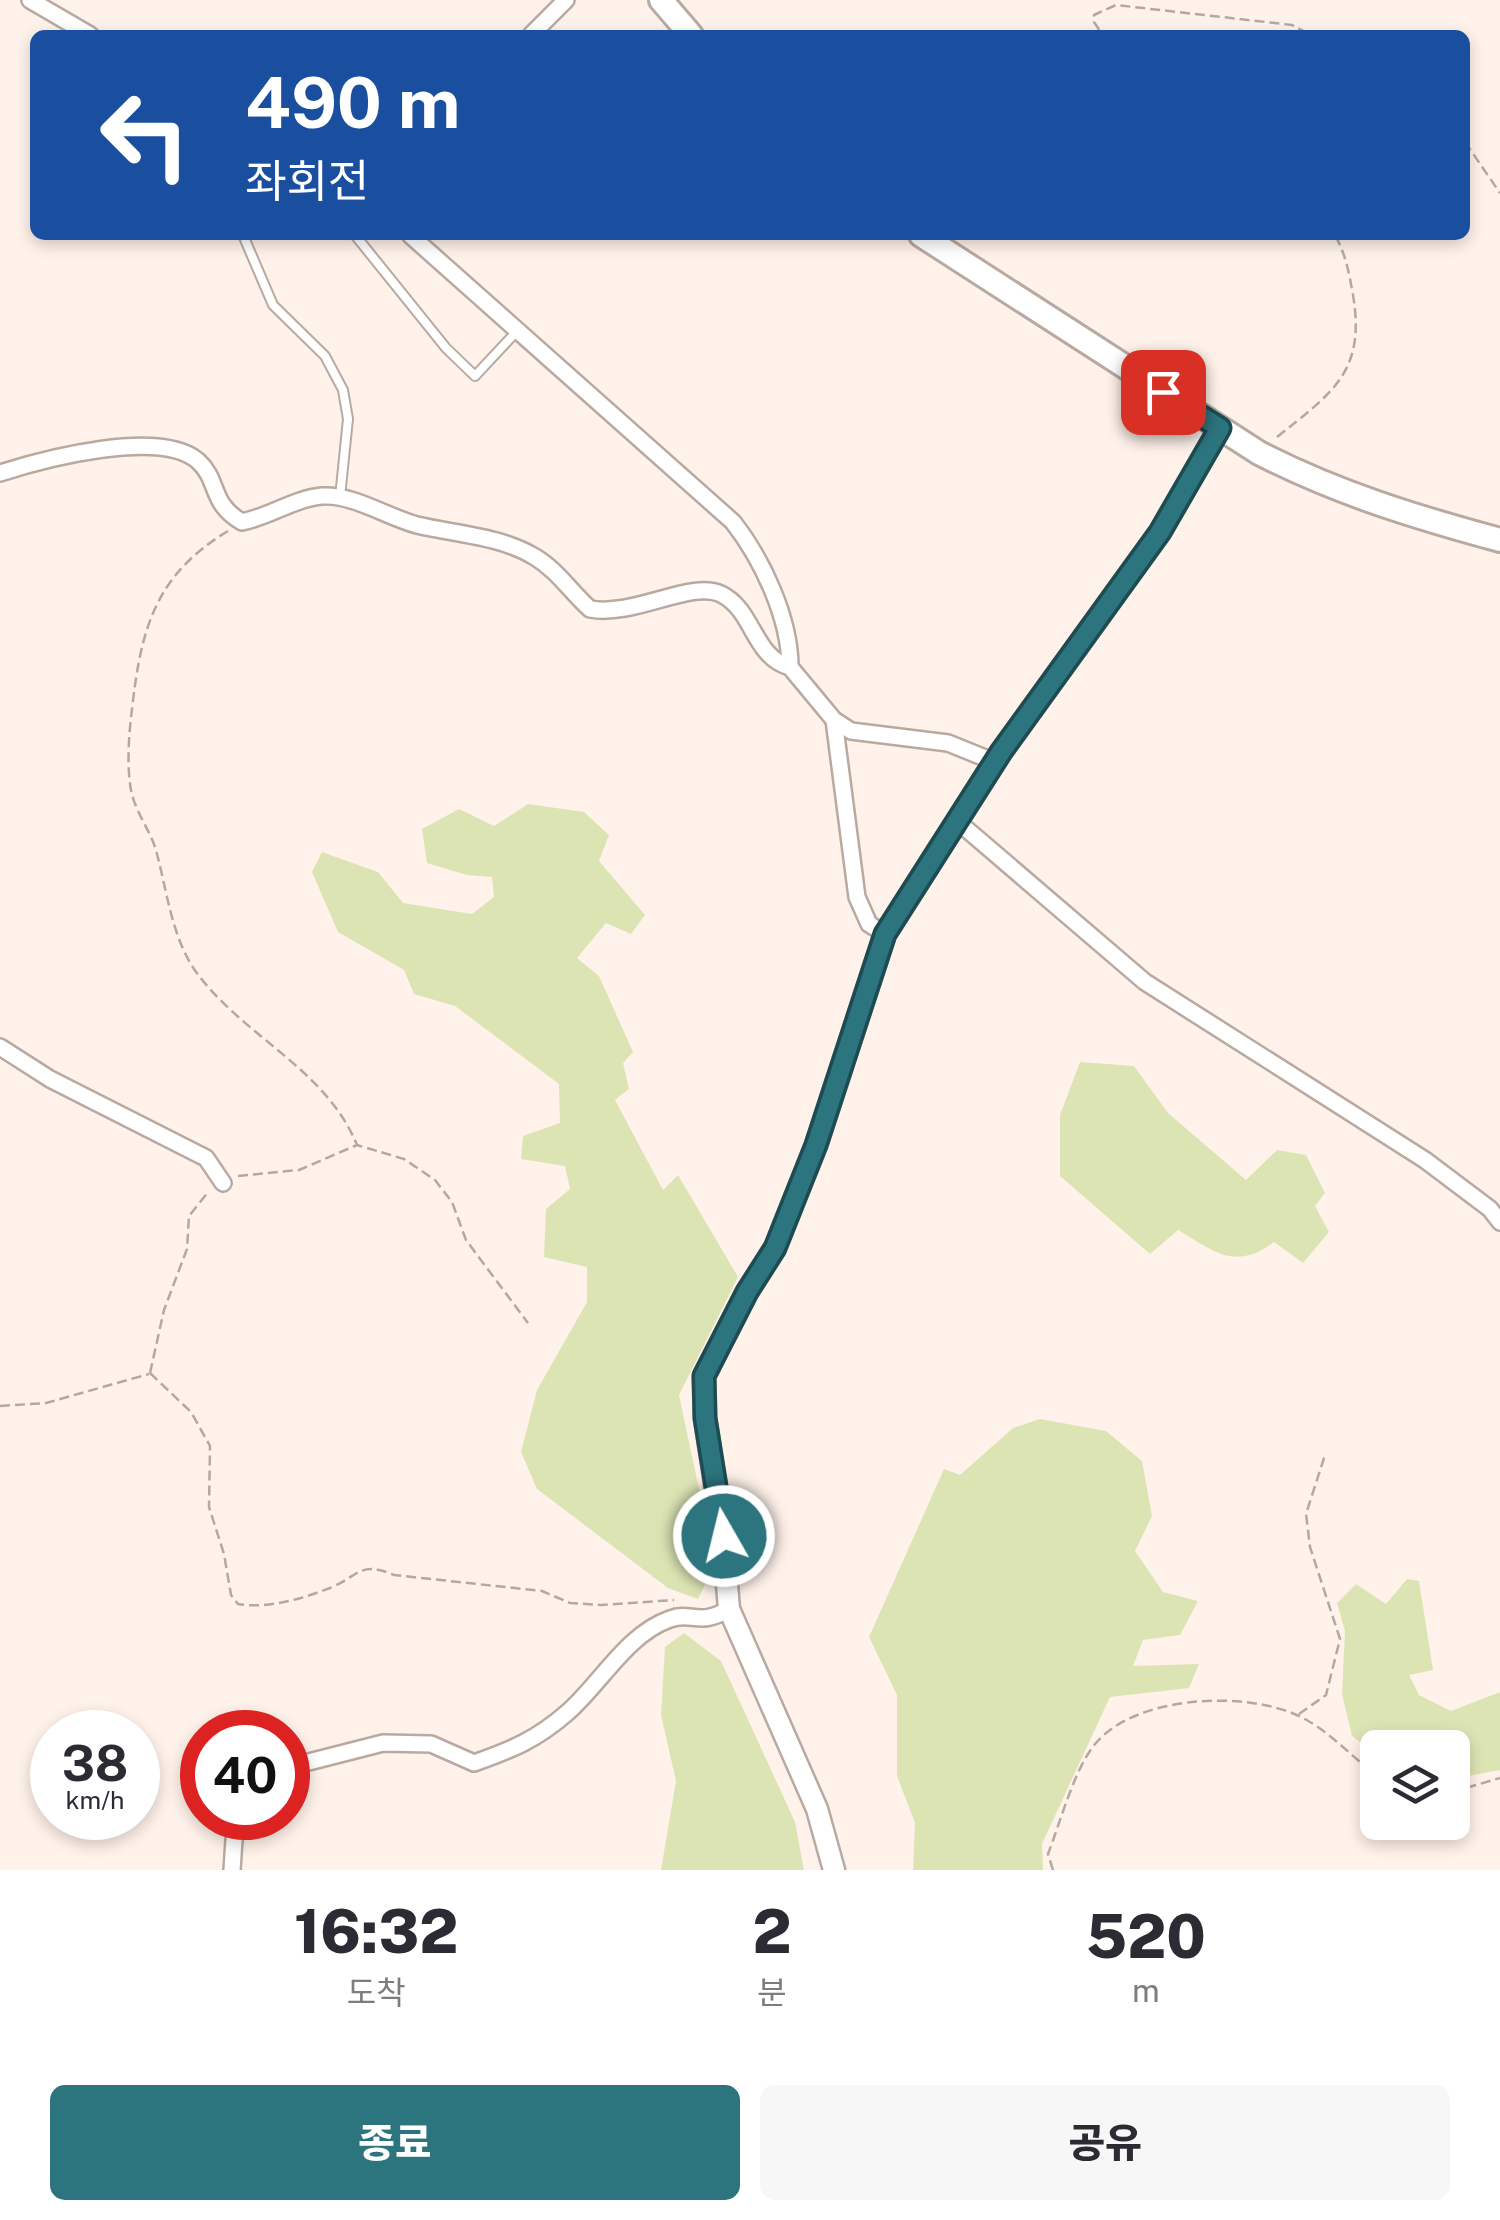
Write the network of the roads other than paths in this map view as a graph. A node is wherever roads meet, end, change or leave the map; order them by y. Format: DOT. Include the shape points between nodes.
graph roads {
  1 [pos="30,0"];
  2 [pos="566,0"];
  3 [pos="662,0"];
  4 [pos="81,30"];
  5 [pos="537,30"];
  6 [pos="687,30"];
  7 [pos="245,240"];
  8 [pos="360,240"];
  9 [pos="416,240"];
  10 [pos="928,240"];
  11 [pos="517,331"];
  12 [pos="1220,428"];
  13 [pos="0,473"];
  14 [pos="340,498"];
  15 [pos="1500,540"];
  16 [pos="790,667"];
  17 [pos="834,720"];
  18 [pos="995,762"];
  19 [pos="957,821"];
  20 [pos="885,934"];
  21 [pos="0,1047"];
  22 [pos="223,1183"];
  23 [pos="1500,1222"];
  24 [pos="720,1615"];
  25 [pos="310,1762"];
  26 [pos="234,1840"];
  27 [pos="232,1870"];
  28 [pos="834,1870"];
  1 -- 4 [label="street"];
  2 -- 5 [label="street"];
  3 -- 6 [label="main road"];
  7 -- 14 [label="lane" via="273,305 324,356 343,390 348,420"];
  8 -- 11 [label="lane" via="476,376"];
  9 -- 11 [label="street"];
  10 -- 12 [label="main road"];
  11 -- 16 [label="street" via="733,522 766,575"];
  12 -- 15 [label="main road" via="1318,484"];
  12 -- 18 [label="street" via="1160,532"];
  13 -- 14 [label="street" via="77,450 172,448 203,466 224,512 242,522 320,496"];
  14 -- 16 [label="street" via="532,554 590,609 630,610 698,589 718,592 743,614 761,647"];
  16 -- 17 [label="street"];
  17 -- 18 [label="street" via="851,731 948,743"];
  17 -- 20 [label="street" via="858,897 869,924"];
  18 -- 19 [label="street"];
  19 -- 20 [label="street"];
  19 -- 23 [label="street" via="1145,982 1425,1160"];
  20 -- 24 [label="street" via="775,1248 704,1376 724,1536"];
  21 -- 22 [label="street" via="206,1158"];
  24 -- 25 [label="street" via="672,1618 631,1645 570,1710 527,1744 474,1762 431,1744 382,1743"];
  24 -- 28 [label="street" via="816,1809"];
  26 -- 27 [label="street"];
}
